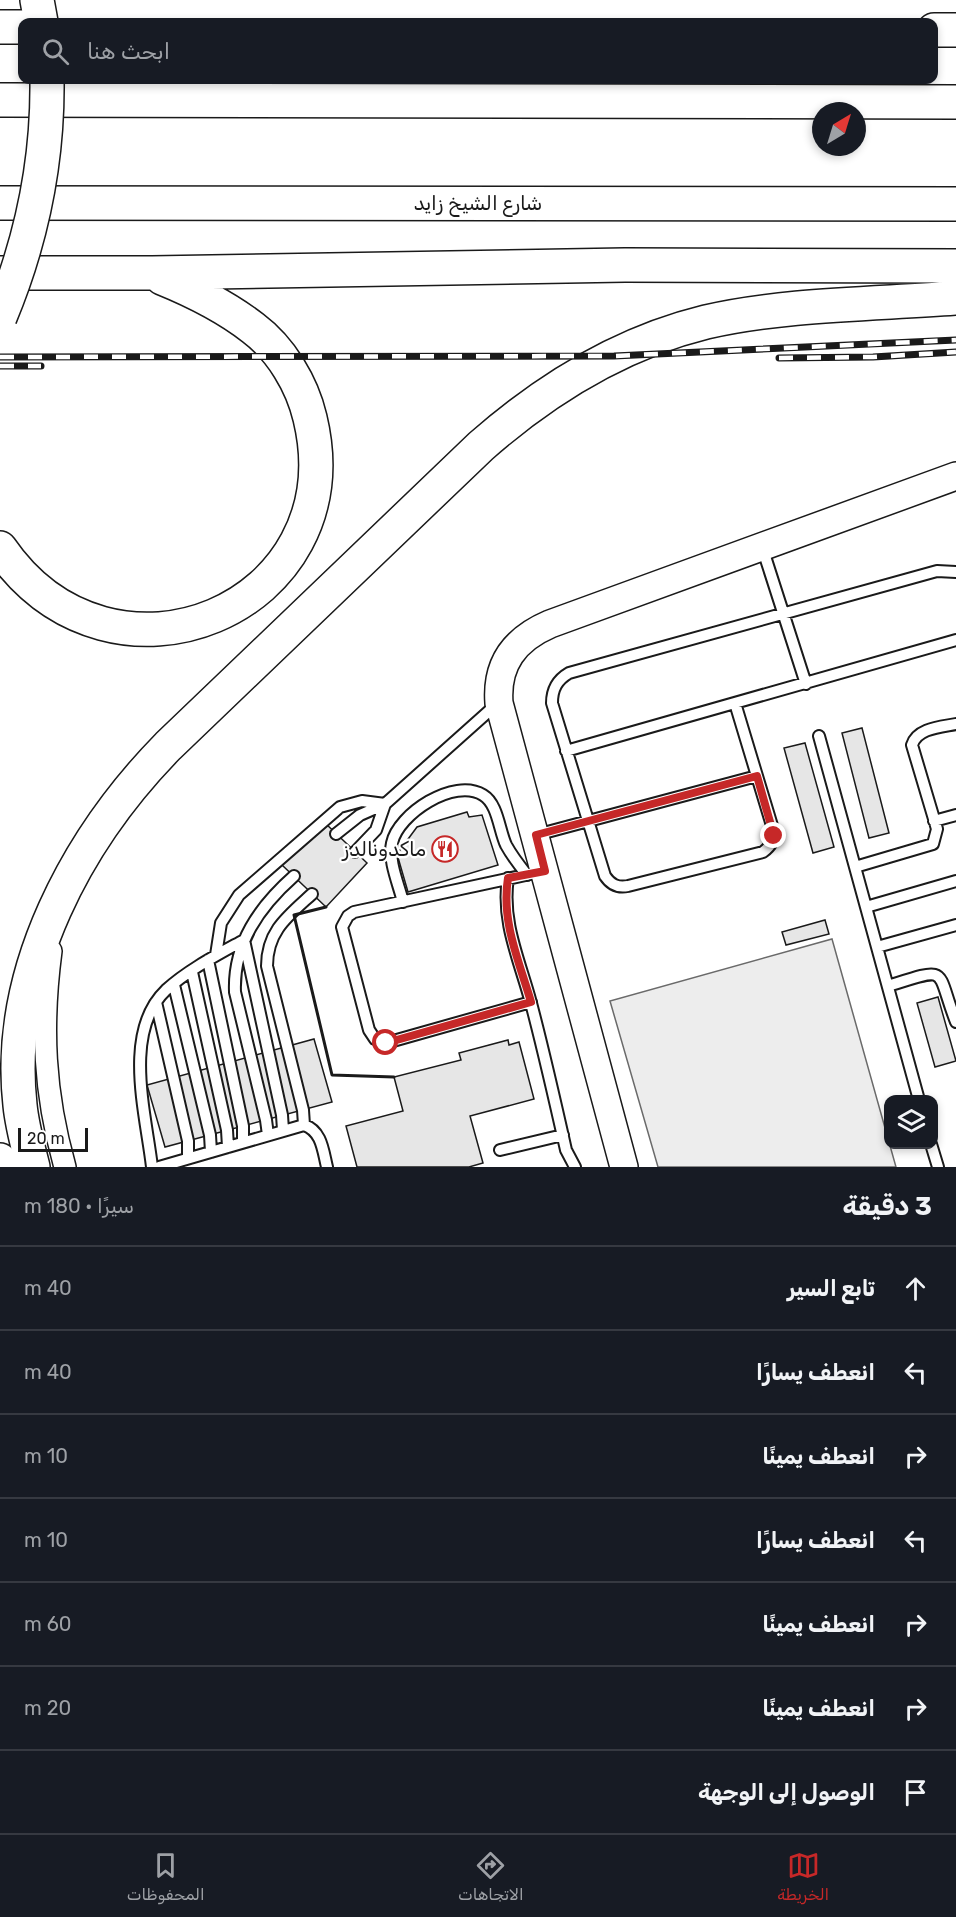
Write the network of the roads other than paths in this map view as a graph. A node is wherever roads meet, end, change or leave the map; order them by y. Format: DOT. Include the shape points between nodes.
graph roads {
  1 [pos="37,0"];
  2 [pos="40,18"];
  3 [pos="0,27"];
  4 [pos="18,27"];
  5 [pos="938,30"];
  6 [pos="956,30"];
  7 [pos="47,84"];
  8 [pos="0,100"];
  9 [pos="956,102"];
  10 [pos="0,203"];
  11 [pos="956,204"];
  12 [pos="956,266"];
  13 [pos="0,273"];
  14 [pos="152,273"];
  15 [pos="956,298"];
  16 [pos="0,317"];
  17 [pos="956,476"];
  18 [pos="762,547"];
  19 [pos="0,548"];
  20 [pos="956,572"];
  21 [pos="783,614"];
  22 [pos="956,640"];
  23 [pos="806,684"];
  24 [pos="499,703"];
  25 [pos="735,703"];
  26 [pos="956,724"];
  27 [pos="819,736"];
  28 [pos="566,751"];
  29 [pos="757,776"];
  30 [pos="385,804"];
  31 [pos="956,815"];
  32 [pos="934,821"];
  33 [pos="588,822"];
  34 [pos="336,834"];
  35 [pos="536,835"];
  36 [pos="355,852"];
  37 [pos="855,867"];
  38 [pos="536,873"];
  39 [pos="294,876"];
  40 [pos="508,878"];
  41 [pos="956,882"];
  42 [pos="312,894"];
  43 [pos="62,897"];
  44 [pos="403,902"];
  45 [pos="866,907"];
  46 [pos="956,926"];
  47 [pos="244,940"];
  48 [pos="877,947"];
  49 [pos="212,958"];
  50 [pos="192,972"];
  51 [pos="174,985"];
  52 [pos="888,986"];
  53 [pos="156,1002"];
  54 [pos="531,1002"];
  55 [pos="956,1022"];
  56 [pos="918,1095"];
  57 [pos="304,1125"];
  58 [pos="283,1130"];
  59 [pos="268,1135"];
  60 [pos="563,1135"];
  61 [pos="243,1142"];
  62 [pos="228,1147"];
  63 [pos="933,1149"];
  64 [pos="500,1150"];
  65 [pos="211,1152"];
  66 [pos="188,1158"];
  67 [pos="0,1160"];
  68 [pos="3,1167"];
  69 [pos="33,1167"];
  70 [pos="65,1167"];
  71 [pos="152,1167"];
  72 [pos="159,1167"];
  73 [pos="327,1167"];
  74 [pos="575,1167"];
  75 [pos="624,1167"];
  76 [pos="938,1167"];
  1 -- 2 [label="main road"];
  3 -- 4 [label="main road"];
  5 -- 6 [label="main road"];
  7 -- 16 [label="main road, bridge" via="45,147 35,213"];
  8 -- 9 [label="main road"];
  10 -- 11 [label="main road, شارع الشيخ زايد"];
  12 -- 14 [label="main road" via="625,265"];
  13 -- 14 [label="main road"];
  14 -- 19 [label="main road" via="201,296 254,329 277,351 295,377 308,406 317,468 312,500 287,557 243,601 216,616 154,631 92,622 63,609 14,569"];
  15 -- 43 [label="main road" via="758,313 707,322 609,357 563,382 520,411 481,446 144,770 102,823"];
  17 -- 18 [label="street"];
  18 -- 21 [label="lane"];
  18 -- 24 [label="street" via="532,632 507,658 500,675"];
  20 -- 21 [label="lane" via="937,571"];
  21 -- 23 [label="lane"];
  21 -- 28 [label="lane" via="561,678 552,694 552,703"];
  22 -- 23 [label="lane"];
  23 -- 25 [label="lane"];
  24 -- 30 [label="lane"];
  24 -- 35 [label="street"];
  25 -- 28 [label="lane"];
  25 -- 29 [label="lane"];
  26 -- 32 [label="lane" via="923,732 912,744"];
  27 -- 37 [label="lane"];
  28 -- 33 [label="lane"];
  29 -- 33 [label="lane"];
  29 -- 33 [label="lane" via="774,836 763,852 621,887 605,876"];
  30 -- 34 [label="lane" via="360,815"];
  30 -- 36 [label="lane" via="376,830"];
  30 -- 49 [label="lane" via="362,801 340,807 239,895 221,923"];
  31 -- 32 [label="lane"];
  32 -- 37 [label="lane" via="937,834 928,847"];
  33 -- 35 [label="lane"];
  35 -- 38 [label="street"];
  37 -- 45 [label="lane"];
  38 -- 40 [label="lane"];
  38 -- 44 [label="lane" via="506,844 485,796 464,789 453,790 422,807 395,835 391,853"];
  38 -- 75 [label="street"];
  39 -- 47 [label="lane" via="269,901"];
  40 -- 44 [label="lane"];
  40 -- 54 [label="lane" via="508,927"];
  41 -- 45 [label="lane"];
  42 -- 57 [label="lane" via="275,930 267,953"];
  43 -- 69 [label="main road" via="32,976 20,1040 20,1106"];
  43 -- 70 [label="street" via="47,986 45,1030 46,1076"];
  44 -- 54 [label="lane" via="354,912 342,927 369,1030 375,1039 386,1043"];
  45 -- 48 [label="lane"];
  46 -- 48 [label="lane"];
  47 -- 49 [label="lane"];
  47 -- 58 [label="lane"];
  47 -- 59 [label="lane" via="236,963 235,992"];
  48 -- 52 [label="lane"];
  49 -- 50 [label="lane"];
  49 -- 61 [label="lane"];
  50 -- 51 [label="lane"];
  50 -- 62 [label="lane"];
  51 -- 53 [label="lane"];
  51 -- 65 [label="lane"];
  52 -- 55 [label="lane" via="927,974 938,976 945,984"];
  52 -- 56 [label="lane"];
  53 -- 66 [label="lane" via="188,1141"];
  53 -- 71 [label="lane" via="140,1046"];
  54 -- 60 [label="lane"];
  57 -- 58 [label="lane"];
  57 -- 73 [label="lane" via="316,1131"];
  58 -- 59 [label="lane"];
  59 -- 61 [label="lane"];
  60 -- 64 [label="lane"];
  60 -- 74 [label="lane"];
  61 -- 62 [label="lane"];
  62 -- 65 [label="lane"];
  63 -- 76 [label="lane"];
  65 -- 66 [label="lane"];
  66 -- 72 [label="lane"];
  67 -- 68 [label="main road"];
}
